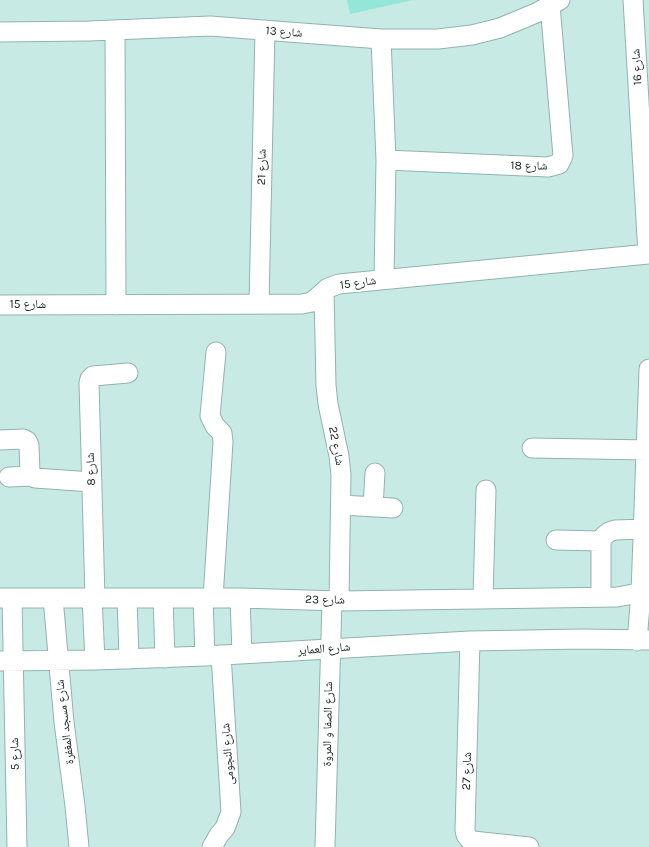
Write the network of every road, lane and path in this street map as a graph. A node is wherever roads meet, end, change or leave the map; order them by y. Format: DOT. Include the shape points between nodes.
graph roads {
  1 [pos="633,0"];
  2 [pos="555,3"];
  3 [pos="115,30"];
  4 [pos="265,30"];
  5 [pos="0,32"];
  6 [pos="381,39"];
  7 [pos="386,160"];
  8 [pos="648,254"];
  9 [pos="384,279"];
  10 [pos="324,292"];
  11 [pos="258,304"];
  12 [pos="0,305"];
  13 [pos="116,305"];
  14 [pos="216,352"];
  15 [pos="649,369"];
  16 [pos="128,373"];
  17 [pos="0,440"];
  18 [pos="532,448"];
  19 [pos="647,450"];
  20 [pos="375,473"];
  21 [pos="32,476"];
  22 [pos="9,477"];
  23 [pos="92,482"];
  24 [pos="486,490"];
  25 [pos="341,505"];
  26 [pos="373,507"];
  27 [pos="393,508"];
  28 [pos="643,529"];
  29 [pos="556,540"];
  30 [pos="601,541"];
  31 [pos="645,592"];
  32 [pos="601,597"];
  33 [pos="6,598"];
  34 [pos="53,598"];
  35 [pos="94,598"];
  36 [pos="127,598"];
  37 [pos="163,598"];
  38 [pos="208,598"];
  39 [pos="240,598"];
  40 [pos="483,598"];
  41 [pos="335,600"];
  42 [pos="470,641"];
  43 [pos="643,641"];
  44 [pos="330,648"];
  45 [pos="242,654"];
  46 [pos="213,656"];
  47 [pos="166,658"];
  48 [pos="129,659"];
  49 [pos="95,660"];
  50 [pos="58,661"];
  51 [pos="7,662"];
  52 [pos="17,847"];
  53 [pos="79,847"];
  54 [pos="212,847"];
  55 [pos="325,847"];
  56 [pos="529,847"];
  1 -- 8 [label="street, شارع 16"];
  2 -- 6 [label="street, شارع 13" via="500,28 472,35 438,39"];
  2 -- 7 [label="street, شارع 18" via="562,156 559,164 548,167"];
  3 -- 4 [label="street, شارع 13" via="210,26"];
  3 -- 5 [label="street, شارع 13"];
  3 -- 13 [label="street"];
  4 -- 6 [label="street, شارع 13"];
  4 -- 11 [label="street, شارع 21"];
  6 -- 7 [label="street"];
  7 -- 9 [label="street"];
  8 -- 9 [label="street, شارع 15"];
  9 -- 10 [label="street, شارع 15" via="339,284"];
  10 -- 11 [label="street, شارع 15" via="307,303"];
  10 -- 25 [label="street, شارع 22" via="326,385 339,456"];
  11 -- 13 [label="street, شارع 15"];
  12 -- 13 [label="street, شارع 15"];
  14 -- 38 [label="street, شارع النجومى" via="210,416 214,426 222,433 223,442"];
  15 -- 19 [label="street"];
  16 -- 23 [label="street, شارع 8" via="97,375 90,379"];
  17 -- 21 [label="street" via="27,441"];
  18 -- 19 [label="street"];
  19 -- 28 [label="street"];
  20 -- 26 [label="street"];
  21 -- 22 [label="street"];
  21 -- 23 [label="street"];
  23 -- 35 [label="street, شارع 8"];
  24 -- 40 [label="street"];
  25 -- 26 [label="street"];
  25 -- 41 [label="street, شارع 22"];
  26 -- 27 [label="street"];
  28 -- 30 [label="street" via="609,532"];
  28 -- 31 [label="street"];
  29 -- 30 [label="street"];
  30 -- 32 [label="street"];
  31 -- 32 [label="street, شارع 23"];
  31 -- 43 [label="street"];
  32 -- 40 [label="street, شارع 23"];
  33 -- 34 [label="street, شارع 23"];
  33 -- 51 [label="street, شارع 5"];
  34 -- 35 [label="street, شارع 23"];
  34 -- 50 [label="street, شارع مسجد المغفرة"];
  35 -- 36 [label="street, شارع 23"];
  35 -- 49 [label="street, شارع 8"];
  36 -- 37 [label="street, شارع 23"];
  36 -- 48 [label="street"];
  37 -- 38 [label="street, شارع 23"];
  37 -- 47 [label="street"];
  38 -- 39 [label="street, شارع 23"];
  38 -- 46 [label="street, شارع النجومى"];
  39 -- 41 [label="street, شارع 23"];
  39 -- 45 [label="street"];
  40 -- 41 [label="street, شارع 23"];
  41 -- 44 [label="street, شارع الصفا و المروة"];
  42 -- 43 [label="street, شارع العماير"];
  42 -- 44 [label="street, شارع العماير"];
  42 -- 56 [label="street, شارع 27" via="466,835 473,841"];
  44 -- 45 [label="street, شارع العماير"];
  44 -- 55 [label="street, شارع الصفا و المروة"];
  45 -- 46 [label="street, شارع العماير"];
  46 -- 47 [label="street, شارع العماير"];
  46 -- 54 [label="street, شارع النجومى" via="231,812 225,828"];
  47 -- 48 [label="street, شارع العماير"];
  48 -- 49 [label="street, شارع العماير"];
  49 -- 50 [label="street, شارع العماير"];
  50 -- 51 [label="street, شارع العماير"];
  50 -- 53 [label="street, شارع مسجد المغفرة"];
  51 -- 52 [label="street, شارع 5"];
}
